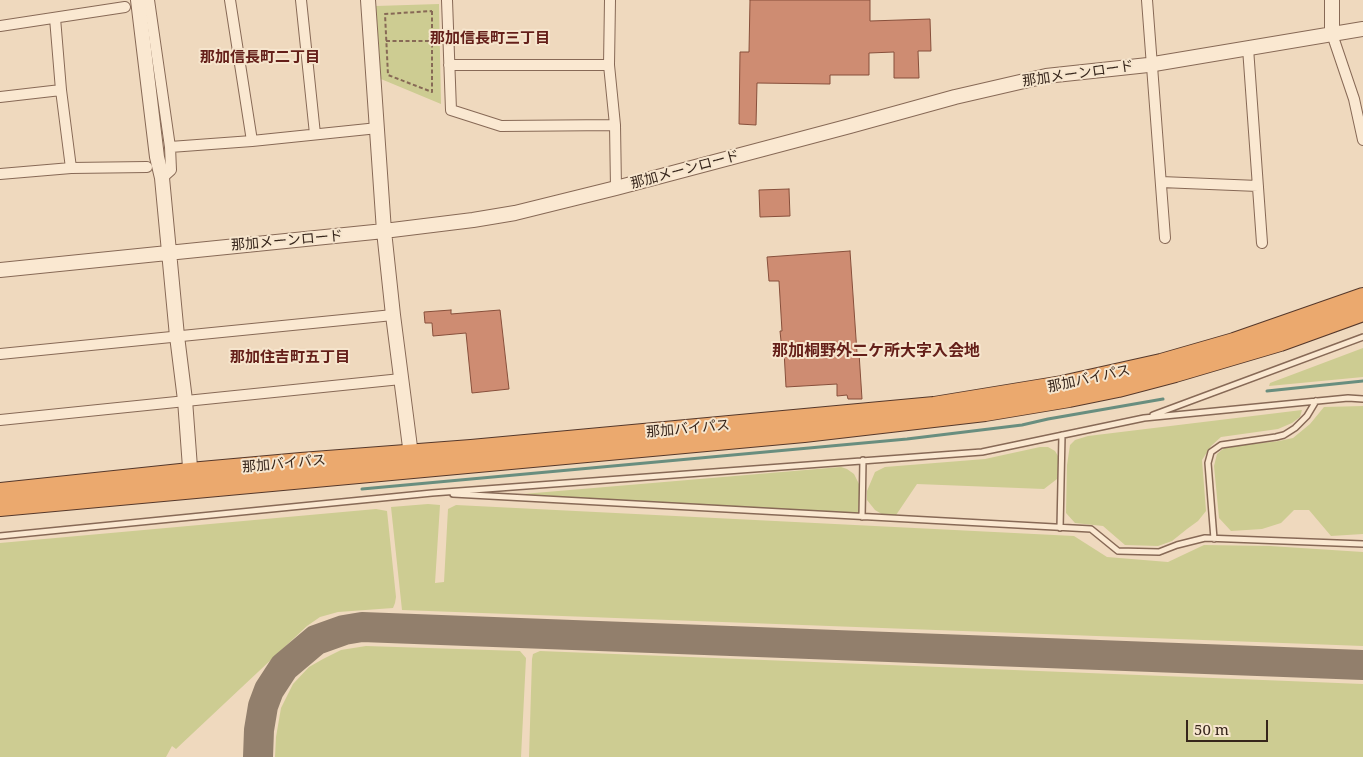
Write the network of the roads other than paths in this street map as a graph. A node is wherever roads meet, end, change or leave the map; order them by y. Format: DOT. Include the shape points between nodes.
graph roads {
  1 [pos="138,0"];
  2 [pos="149,0"];
  3 [pos="230,0"];
  4 [pos="301,0"];
  5 [pos="368,0"];
  6 [pos="447,0"];
  7 [pos="610,0"];
  8 [pos="1148,0"];
  9 [pos="1332,0"];
  10 [pos="125,8"];
  11 [pos="55,18"];
  12 [pos="0,26"];
  13 [pos="1363,29"];
  14 [pos="1332,34"];
  15 [pos="1248,48"];
  16 [pos="1153,64"];
  17 [pos="449,65"];
  18 [pos="609,65"];
  19 [pos="61,90"];
  20 [pos="0,97"];
  21 [pos="615,125"];
  22 [pos="378,128"];
  23 [pos="314,134"];
  24 [pos="1363,140"];
  25 [pos="252,141"];
  26 [pos="170,147"];
  27 [pos="147,167"];
  28 [pos="71,168"];
  29 [pos="0,174"];
  30 [pos="162,178"];
  31 [pos="1161,182"];
  32 [pos="1258,186"];
  33 [pos="616,188"];
  34 [pos="384,231"];
  35 [pos="1165,238"];
  36 [pos="1262,243"];
  37 [pos="169,252"];
  38 [pos="0,270"];
  39 [pos="1363,297"];
  40 [pos="1363,312"];
  41 [pos="393,315"];
  42 [pos="177,336"];
  43 [pos="1363,337"];
  44 [pos="0,354"];
  45 [pos="401,379"];
  46 [pos="1363,399"];
  47 [pos="185,400"];
  48 [pos="1316,401"];
  49 [pos="1144,418"];
  50 [pos="0,420"];
  51 [pos="1062,435"];
  52 [pos="411,455"];
  53 [pos="864,460"];
  54 [pos="191,480"];
  55 [pos="0,492"];
  56 [pos="432,493"];
  57 [pos="0,507"];
  58 [pos="862,517"];
  59 [pos="1060,528"];
  60 [pos="0,536"];
  61 [pos="1214,539"];
  62 [pos="1363,544"];
  1 -- 30 [label="street"];
  2 -- 26 [label="street"];
  3 -- 25 [label="street"];
  4 -- 23 [label="street"];
  5 -- 22 [label="street"];
  6 -- 17 [label="street"];
  7 -- 18 [label="street"];
  8 -- 16 [label="street"];
  9 -- 14 [label="street"];
  10 -- 11 [label="street"];
  11 -- 12 [label="street"];
  11 -- 19 [label="street"];
  13 -- 14 [label="street, 那加メーンロード"];
  14 -- 15 [label="street, 那加メーンロード"];
  14 -- 24 [label="street" via="1354,99"];
  15 -- 16 [label="street, 那加メーンロード"];
  15 -- 32 [label="street"];
  16 -- 31 [label="street"];
  16 -- 33 [label="street, 那加メーンロード" via="1046,76 955,96"];
  17 -- 18 [label="street"];
  17 -- 21 [label="street" via="451,110 501,126"];
  18 -- 21 [label="street"];
  19 -- 20 [label="street"];
  19 -- 28 [label="street"];
  21 -- 33 [label="street"];
  22 -- 23 [label="street"];
  22 -- 34 [label="street"];
  23 -- 25 [label="street"];
  25 -- 26 [label="street"];
  26 -- 30 [label="street" via="171,170"];
  27 -- 28 [label="street"];
  28 -- 29 [label="street"];
  30 -- 37 [label="street"];
  31 -- 32 [label="street"];
  31 -- 35 [label="street"];
  32 -- 36 [label="street"];
  33 -- 34 [label="street, 那加メーンロード" via="515,213"];
  34 -- 37 [label="street, 那加メーンロード"];
  34 -- 41 [label="street"];
  37 -- 38 [label="street, 那加メーンロード"];
  37 -- 42 [label="street"];
  39 -- 52 [label="highway, 那加バイパス" via="1234,342 1161,363 1010,394 924,406"];
  40 -- 54 [label="highway, 那加バイパス" via="1280,342 1175,373 1118,388 985,412 794,434"];
  41 -- 42 [label="street"];
  41 -- 45 [label="street"];
  42 -- 44 [label="street"];
  42 -- 47 [label="street"];
  43 -- 49 [label="lane"];
  45 -- 47 [label="street"];
  45 -- 52 [label="street"];
  46 -- 48 [label="lane"];
  47 -- 50 [label="street"];
  47 -- 54 [label="street"];
  48 -- 49 [label="lane"];
  48 -- 61 [label="lane" via="1296,428 1284,435 1221,445 1211,452 1208,463"];
  49 -- 51 [label="lane"];
  51 -- 53 [label="lane" via="982,452"];
  51 -- 59 [label="lane"];
  52 -- 54 [label="highway, 那加バイパス" via="301,462"];
  53 -- 56 [label="lane"];
  53 -- 58 [label="lane"];
  54 -- 55 [label="highway, 那加バイパス"];
  54 -- 57 [label="highway, 那加バイパス"];
  56 -- 58 [label="lane"];
  56 -- 60 [label="lane"];
  58 -- 59 [label="lane"];
  59 -- 61 [label="lane" via="1091,529 1118,550 1159,552 1205,538"];
  61 -- 62 [label="lane"];
}
